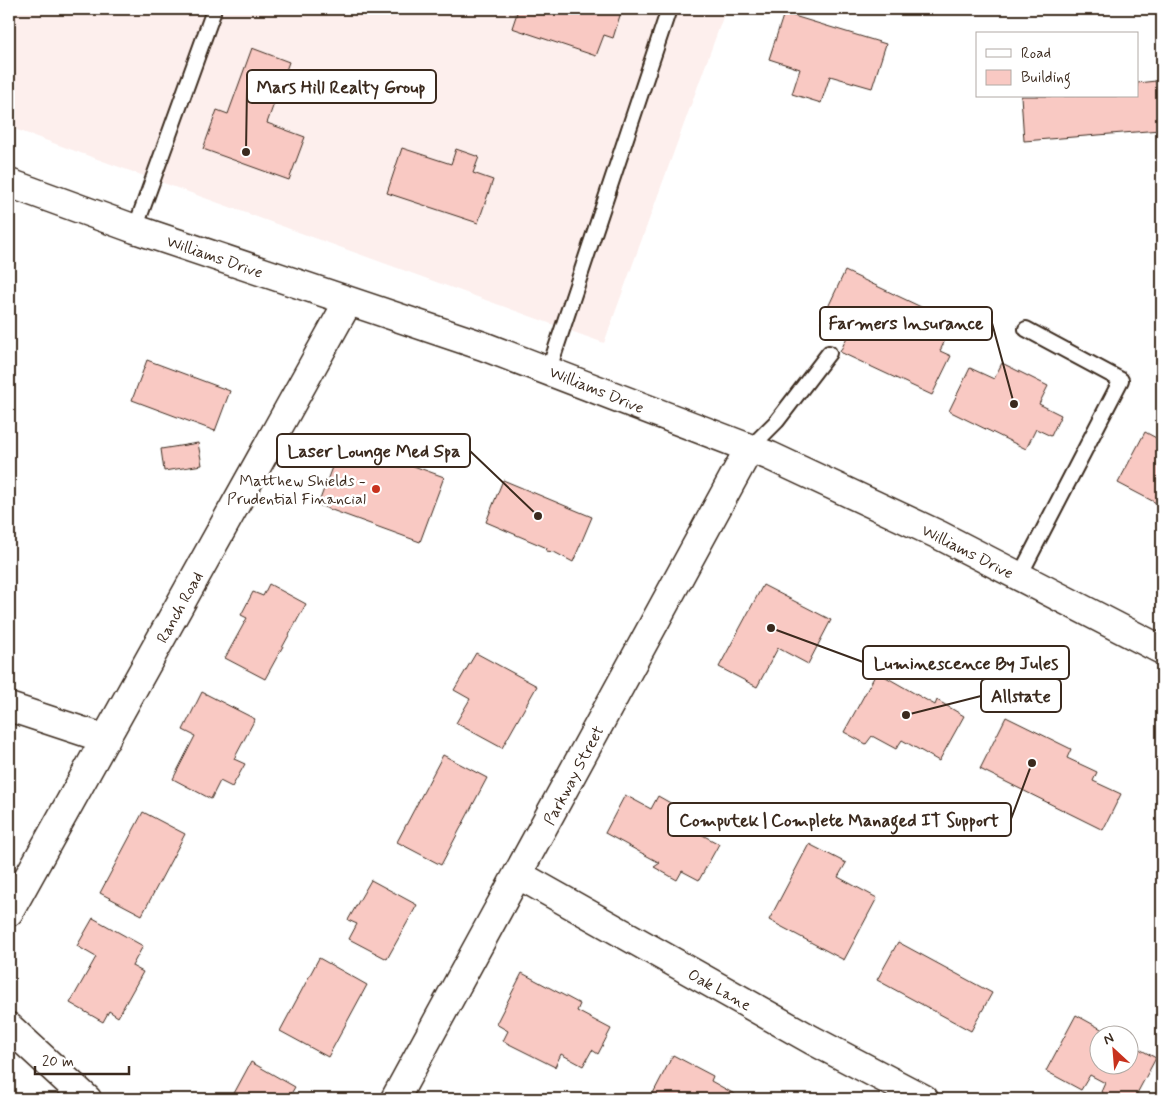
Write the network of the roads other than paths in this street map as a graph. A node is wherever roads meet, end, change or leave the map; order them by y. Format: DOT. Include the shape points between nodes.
graph roads {
  1 [pos="669,9"];
  2 [pos="213,13"];
  3 [pos="9,183"];
  4 [pos="135,229"];
  5 [pos="348,302"];
  6 [pos="1026,328"];
  7 [pos="828,353"];
  8 [pos="548,369"];
  9 [pos="749,449"];
  10 [pos="1019,577"];
  11 [pos="1162,650"];
  12 [pos="9,707"];
  13 [pos="106,739"];
  14 [pos="519,875"];
  15 [pos="9,912"];
  16 [pos="9,1027"];
  17 [pos="87,1099"];
  18 [pos="395,1099"];
  19 [pos="924,1099"];
  1 -- 8 [label="lane"];
  2 -- 4 [label="lane"];
  3 -- 4 [label="street, Williams Drive"];
  4 -- 5 [label="street, Williams Drive"];
  5 -- 8 [label="street, Williams Drive"];
  5 -- 13 [label="street, Ranch Road"];
  6 -- 10 [label="lane" via="1121,380"];
  7 -- 9 [label="lane" via="777,421"];
  8 -- 9 [label="street, Williams Drive"];
  9 -- 10 [label="street, Williams Drive" via="939,535"];
  9 -- 14 [label="street, Parkway Street"];
  10 -- 11 [label="street, Williams Drive"];
  12 -- 13 [label="street"];
  13 -- 15 [label="street, Ranch Road"];
  14 -- 18 [label="street, Parkway Street"];
  14 -- 19 [label="street, Oak Lane" via="803,1035"];
  16 -- 17 [label="street"];
}
